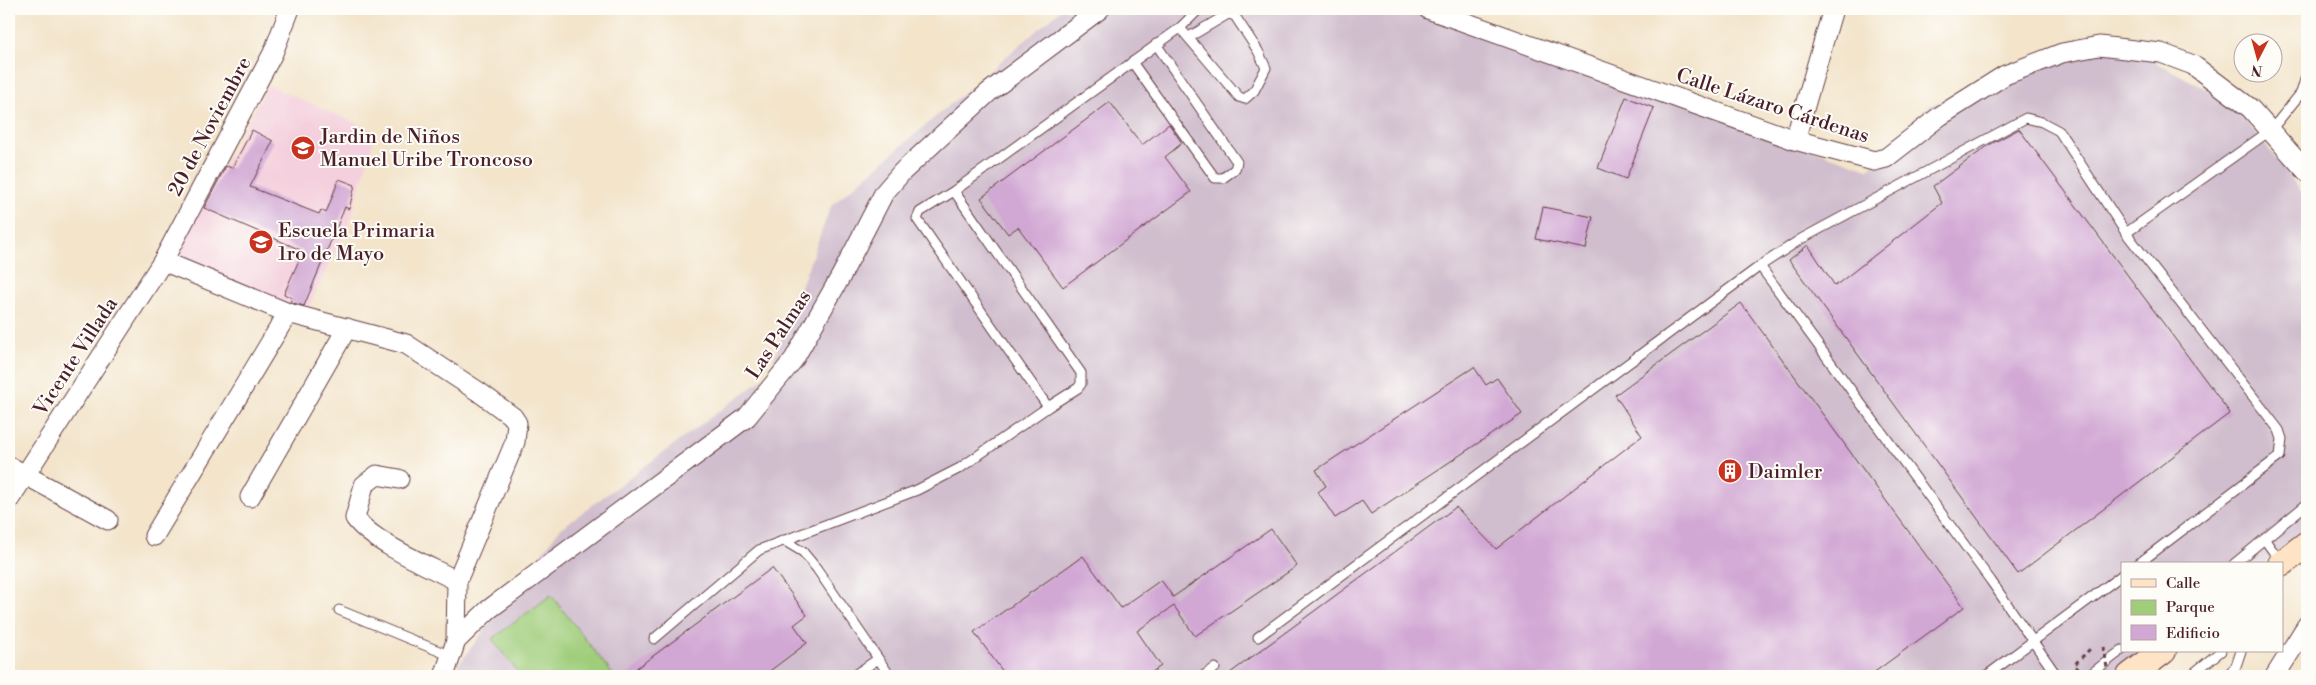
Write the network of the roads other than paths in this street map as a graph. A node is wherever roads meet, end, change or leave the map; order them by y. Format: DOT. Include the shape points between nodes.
graph roads {
  1 [pos="290,9"];
  2 [pos="1100,9"];
  3 [pos="1200,9"];
  4 [pos="1428,9"];
  5 [pos="1833,9"];
  6 [pos="1180,28"];
  7 [pos="1189,37"];
  8 [pos="1156,44"];
  9 [pos="1132,62"];
  10 [pos="2307,74"];
  11 [pos="2304,93"];
  12 [pos="2271,130"];
  13 [pos="1795,140"];
  14 [pos="2307,172"];
  15 [pos="954,191"];
  16 [pos="2126,233"];
  17 [pos="163,261"];
  18 [pos="1760,266"];
  19 [pos="288,312"];
  20 [pos="346,328"];
  21 [pos="1048,407"];
  22 [pos="17,470"];
  23 [pos="399,479"];
  24 [pos="250,497"];
  25 [pos="9,500"];
  26 [pos="2307,504"];
  27 [pos="108,520"];
  28 [pos="154,536"];
  29 [pos="783,540"];
  30 [pos="2265,540"];
  31 [pos="2307,544"];
  32 [pos="2141,562"];
  33 [pos="2237,562"];
  34 [pos="2280,562"];
  35 [pos="2282,562"];
  36 [pos="2121,576"];
  37 [pos="457,581"];
  38 [pos="340,610"];
  39 [pos="2307,625"];
  40 [pos="1258,637"];
  41 [pos="654,639"];
  42 [pos="2034,642"];
  43 [pos="454,649"];
  44 [pos="2121,651"];
  45 [pos="2163,652"];
  46 [pos="2220,652"];
  47 [pos="2241,652"];
  48 [pos="878,659"];
  49 [pos="1215,668"];
  50 [pos="444,676"];
  51 [pos="853,676"];
  52 [pos="890,676"];
  53 [pos="1203,676"];
  54 [pos="1986,676"];
  55 [pos="2057,676"];
  56 [pos="2088,676"];
  57 [pos="2130,676"];
  58 [pos="2190,676"];
  59 [pos="2228,676"];
  60 [pos="2275,676"];
  1 -- 17 [label="street, 20 de Noviembre" via="273,53"];
  2 -- 43 [label="street, Las Palmas" via="989,92 902,172 884,193 794,360 747,417 500,601"];
  3 -- 6 [label="lane"];
  4 -- 13 [label="street, Calle Lázaro Cárdenas"];
  5 -- 13 [label="street"];
  6 -- 7 [label="lane"];
  6 -- 8 [label="lane"];
  7 -- 7 [label="lane" via="1228,14 1235,16 1266,68 1254,91 1245,99 1239,97"];
  8 -- 9 [label="lane"];
  8 -- 9 [label="lane" via="1237,162 1235,169 1223,178 1215,178"];
  9 -- 15 [label="lane"];
  10 -- 11 [label="lane"];
  11 -- 12 [label="lane"];
  12 -- 13 [label="street, Calle Lázaro Cárdenas" via="2250,108 2193,65 2160,54 2099,46 2062,53 2005,75 1940,116 1880,161"];
  12 -- 14 [label="street, Calle Lázaro Cárdenas"];
  12 -- 16 [label="lane"];
  15 -- 21 [label="lane" via="1081,373 1078,388"];
  15 -- 21 [label="lane" via="920,212 918,222"];
  16 -- 18 [label="lane" via="2059,131 2026,118 1800,238"];
  16 -- 32 [label="lane" via="2279,430 2282,439 2280,456"];
  17 -- 19 [label="street"];
  17 -- 22 [label="street, Vicente Villada"];
  18 -- 40 [label="lane"];
  18 -- 42 [label="lane"];
  19 -- 20 [label="street"];
  19 -- 28 [label="street"];
  20 -- 24 [label="street"];
  20 -- 37 [label="street" via="406,344 479,392 517,423 515,442"];
  21 -- 29 [label="lane" via="960,468 917,490"];
  22 -- 25 [label="street, Vicente Villada"];
  22 -- 27 [label="street"];
  23 -- 37 [label="street" via="377,475 364,485 355,518 375,536"];
  26 -- 30 [label="lane"];
  29 -- 41 [label="lane" via="758,550"];
  29 -- 48 [label="lane" via="803,552 817,569"];
  30 -- 33 [label="lane"];
  30 -- 34 [label="lane"];
  31 -- 35 [label="main road"];
  36 -- 42 [label="lane"];
  37 -- 43 [label="street"];
  38 -- 43 [label="lane"];
  39 -- 60 [label="street"];
  42 -- 54 [label="lane"];
  42 -- 55 [label="lane"];
  43 -- 50 [label="street, Las Palmas"];
  44 -- 56 [label="lane"];
  45 -- 57 [label="main road"];
  46 -- 58 [label="lane"];
  47 -- 59 [label="lane"];
  48 -- 51 [label="lane"];
  48 -- 52 [label="lane"];
  49 -- 53 [label="lane"];
}
